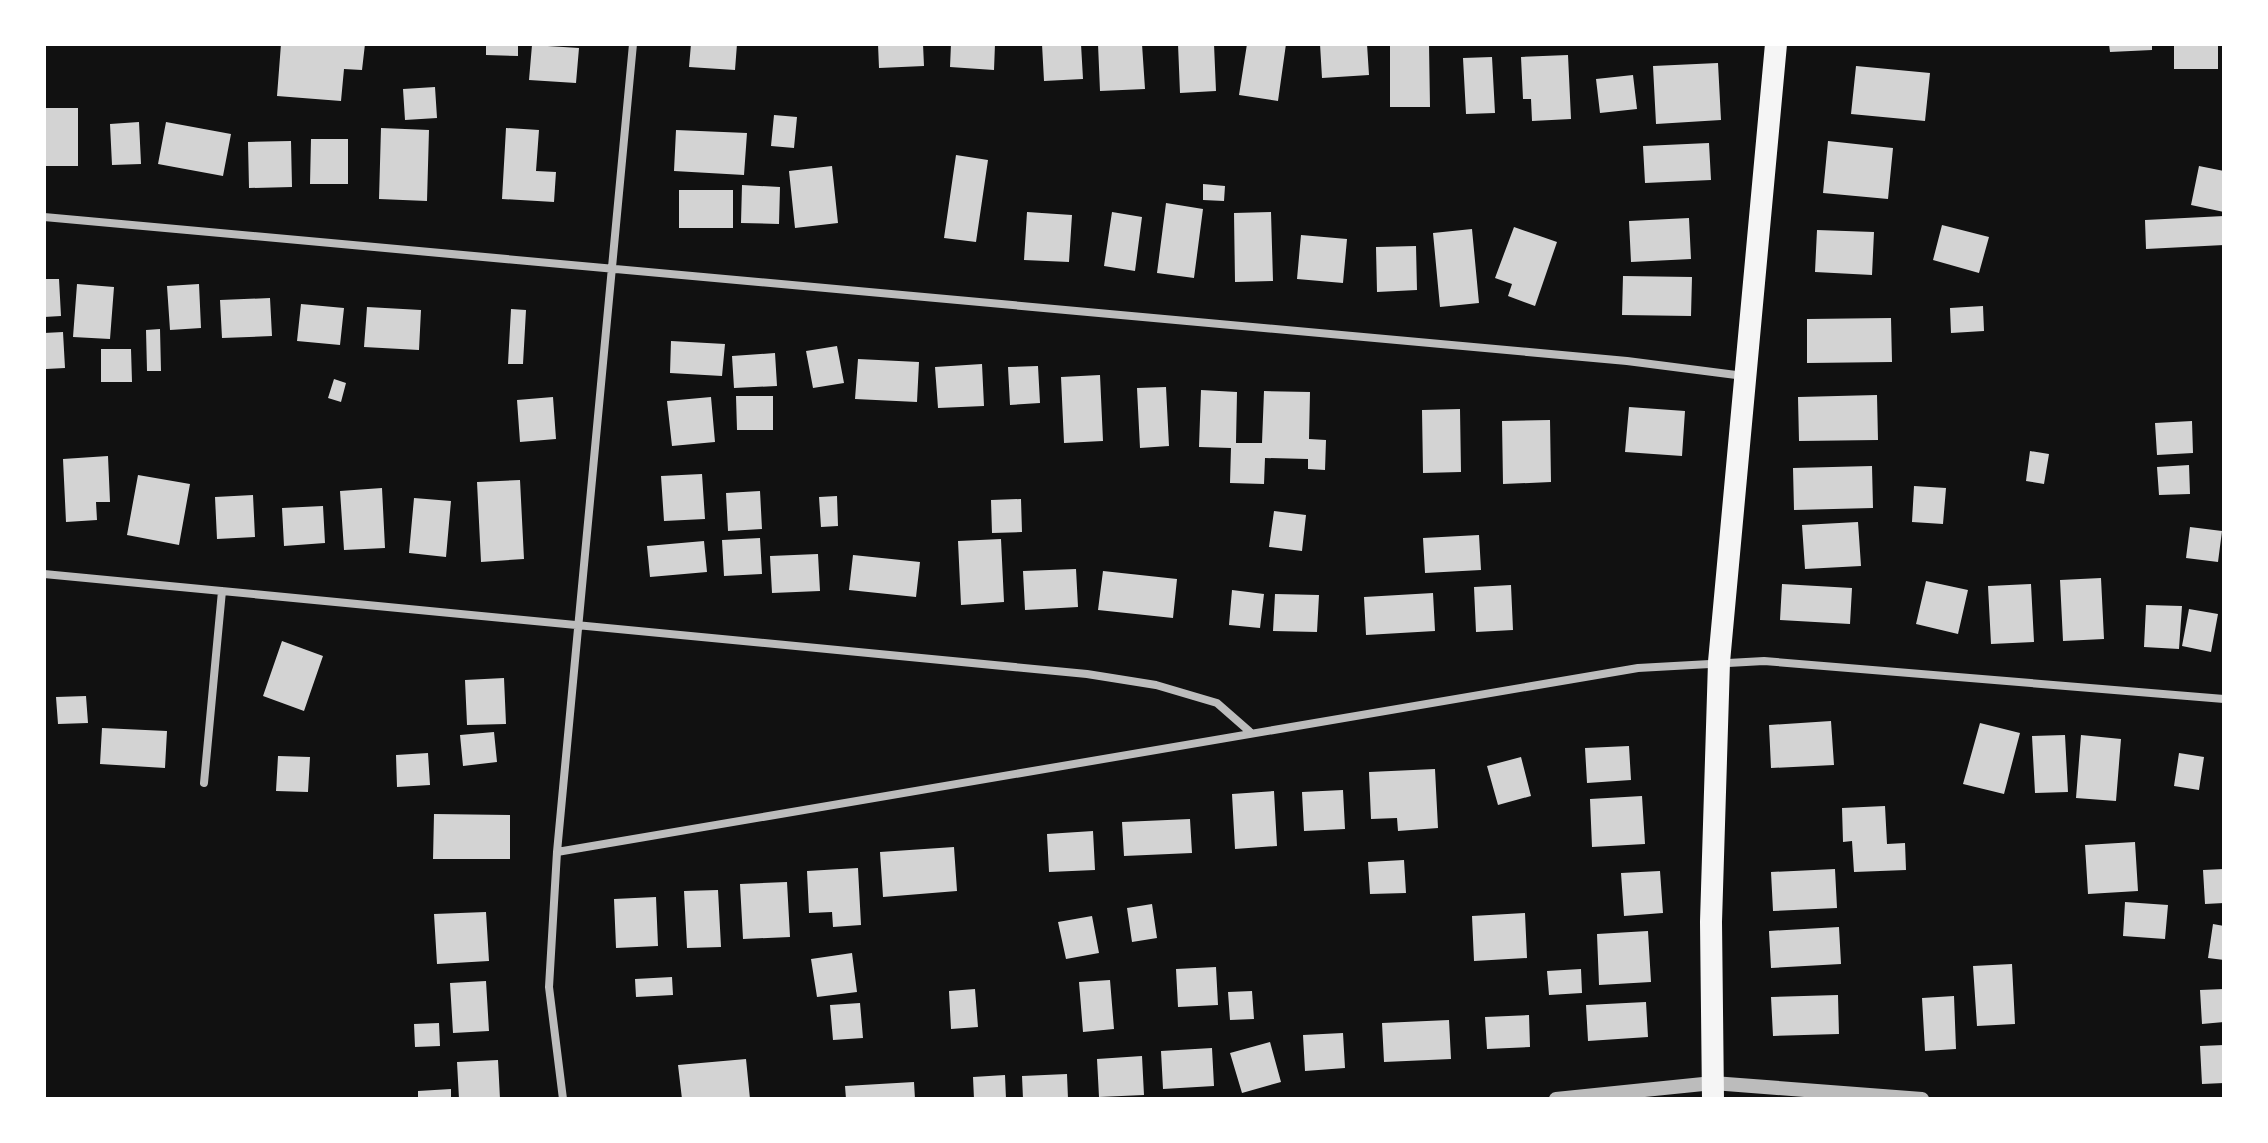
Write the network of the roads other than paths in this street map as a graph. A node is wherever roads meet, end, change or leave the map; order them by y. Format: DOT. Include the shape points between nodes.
graph roads {
  1 [pos="633,44"];
  2 [pos="1776,44"];
  3 [pos="44,217"];
  4 [pos="613,268"];
  5 [pos="1748,376"];
  6 [pos="44,574"];
  7 [pos="222,591"];
  8 [pos="579,623"];
  9 [pos="1719,662"];
  10 [pos="2224,699"];
  11 [pos="1249,731"];
  12 [pos="204,783"];
  13 [pos="557,852"];
  14 [pos="1713,1091"];
  15 [pos="563,1099"];
  16 [pos="1556,1099"];
  17 [pos="1922,1099"];
  1 -- 4 [label="street"];
  2 -- 5 [label="highway"];
  3 -- 4 [label="street"];
  4 -- 5 [label="street"];
  4 -- 8 [label="street"];
  5 -- 9 [label="highway"];
  6 -- 7 [label="street"];
  7 -- 8 [label="street"];
  7 -- 12 [label="street"];
  8 -- 11 [label="street" via="1156,685 1217,703"];
  8 -- 13 [label="street"];
  9 -- 10 [label="street" via="1764,661"];
  9 -- 11 [label="street" via="1638,668"];
  9 -- 14 [label="highway" via="1711,922"];
  11 -- 13 [label="street"];
  13 -- 15 [label="street" via="549,987"];
  14 -- 16 [label="street"];
  14 -- 17 [label="street"];
}
